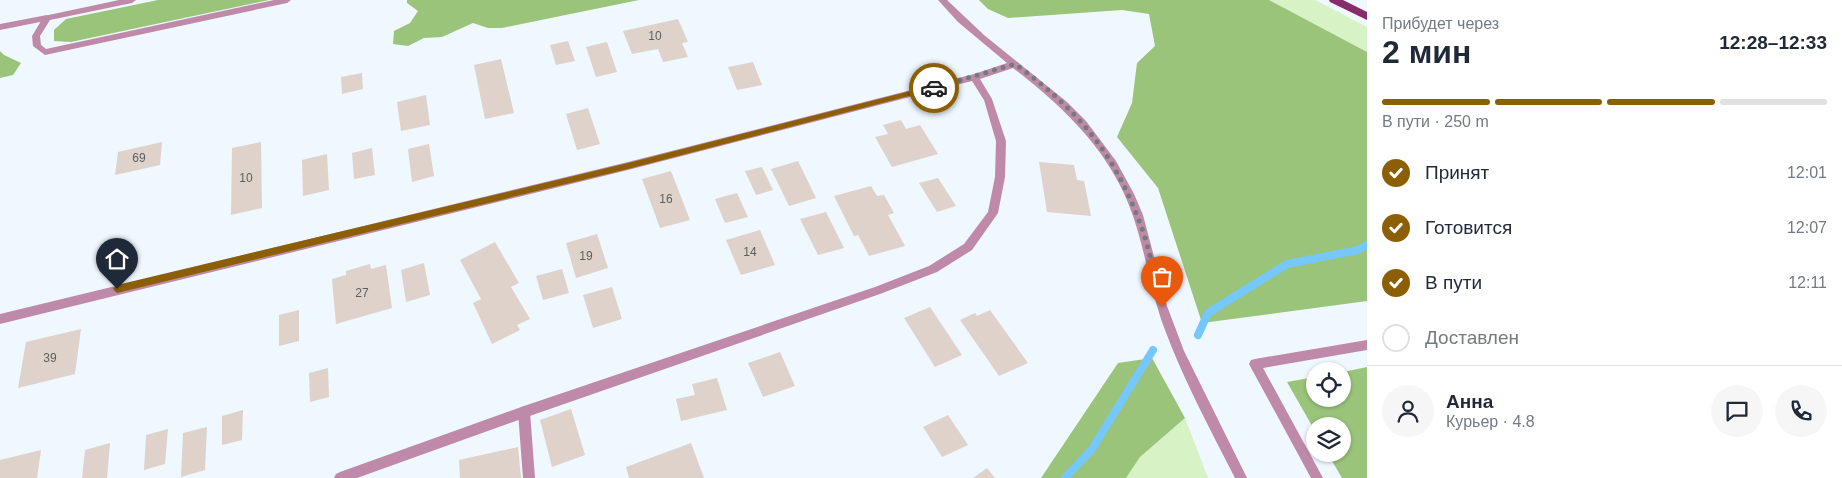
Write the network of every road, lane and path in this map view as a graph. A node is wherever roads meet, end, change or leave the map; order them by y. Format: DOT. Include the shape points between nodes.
graph roads {
  1 [pos="132,0"];
  2 [pos="287,0"];
  3 [pos="942,0"];
  4 [pos="1334,0"];
  5 [pos="1367,16"];
  6 [pos="47,18"];
  7 [pos="0,27"];
  8 [pos="1015,64"];
  9 [pos="974,77"];
  10 [pos="0,319"];
  11 [pos="1367,345"];
  12 [pos="524,412"];
  13 [pos="358,475"];
  14 [pos="340,478"];
  15 [pos="529,478"];
  16 [pos="1241,478"];
  17 [pos="1317,478"];
  1 -- 6 [label="street"];
  2 -- 6 [label="street" via="45,52 37,46 36,36"];
  3 -- 8 [label="street" via="979,37"];
  4 -- 5 [label="main road"];
  6 -- 7 [label="street"];
  8 -- 9 [label="street"];
  8 -- 16 [label="street" via="1059,98 1081,120 1117,172 1141,224 1162,307 1191,381"];
  9 -- 10 [label="street" via="628,166"];
  9 -- 12 [label="street" via="988,99 1001,141 1000,177 993,213 968,247 934,269 876,292"];
  11 -- 17 [label="street" via="1255,364"];
  12 -- 13 [label="street"];
  12 -- 15 [label="street"];
  13 -- 14 [label="street"];
}
